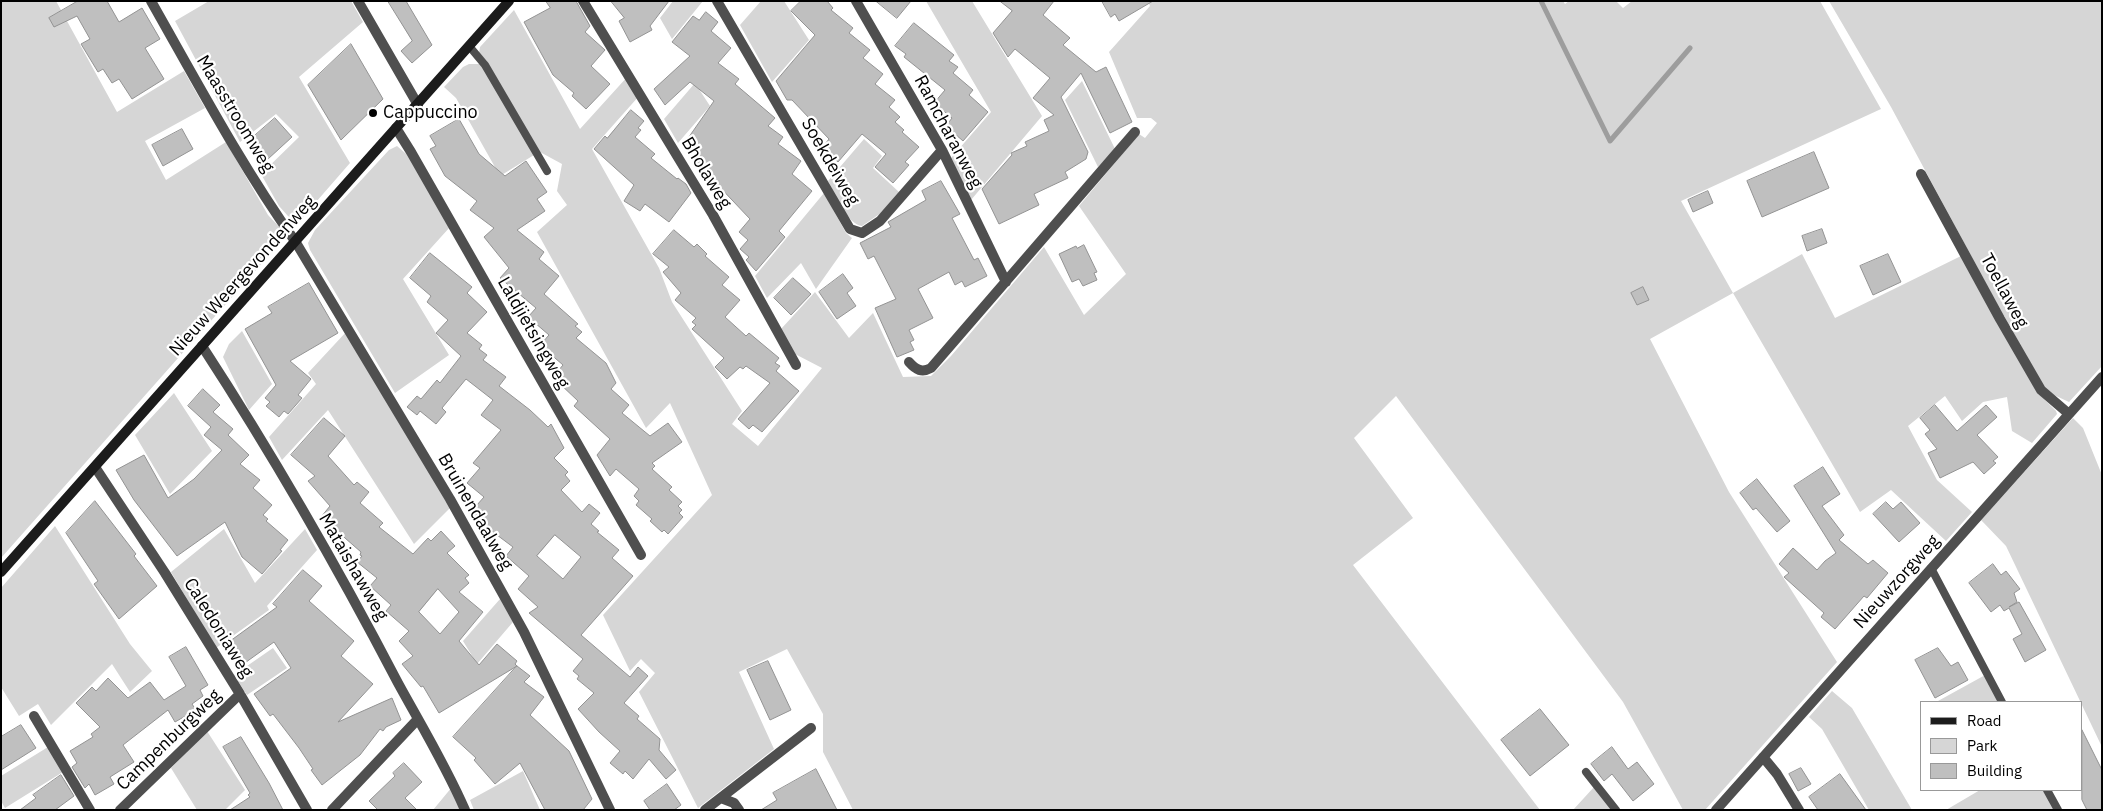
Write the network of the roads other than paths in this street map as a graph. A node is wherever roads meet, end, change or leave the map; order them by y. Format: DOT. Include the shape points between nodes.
graph roads {
  1 [pos="150,1"];
  2 [pos="358,1"];
  3 [pos="509,1"];
  4 [pos="583,1"];
  5 [pos="717,1"];
  6 [pos="856,1"];
  7 [pos="469,46"];
  8 [pos="418,104"];
  9 [pos="396,128"];
  10 [pos="1135,132"];
  11 [pos="942,150"];
  12 [pos="547,171"];
  13 [pos="1922,174"];
  14 [pos="295,241"];
  15 [pos="1006,282"];
  16 [pos="202,346"];
  17 [pos="909,362"];
  18 [pos="796,365"];
  19 [pos="2102,377"];
  20 [pos="2069,414"];
  21 [pos="95,467"];
  22 [pos="641,555"];
  23 [pos="1931,568"];
  24 [pos="1,572"];
  25 [pos="240,694"];
  26 [pos="2001,701"];
  27 [pos="34,716"];
  28 [pos="418,719"];
  29 [pos="810,728"];
  30 [pos="1763,757"];
  31 [pos="1586,772"];
  32 [pos="2048,791"];
  33 [pos="721,798"];
  34 [pos="90,810"];
  35 [pos="120,810"];
  36 [pos="307,810"];
  37 [pos="332,810"];
  38 [pos="465,810"];
  39 [pos="610,810"];
  40 [pos="705,810"];
  41 [pos="739,810"];
  42 [pos="1616,810"];
  43 [pos="1716,810"];
  44 [pos="1798,810"];
  45 [pos="2058,810"];
  1 -- 14 [label="street, Maasstroomweg" via="226,132"];
  2 -- 8 [label="street"];
  3 -- 7 [label="street, Nieuw Weergevondenweg"];
  4 -- 18 [label="street, Bholaweg" via="713,214"];
  5 -- 11 [label="street, Soekdeiweg" via="850,229 862,232 880,221"];
  6 -- 11 [label="street, Ramcharanweg"];
  7 -- 8 [label="street, Nieuw Weergevondenweg"];
  7 -- 12 [label="lane" via="485,65"];
  8 -- 9 [label="street, Nieuw Weergevondenweg"];
  9 -- 14 [label="street, Nieuw Weergevondenweg"];
  9 -- 22 [label="street, Laldjietsingweg"];
  10 -- 15 [label="street"];
  11 -- 15 [label="street, Ramcharanweg"];
  13 -- 20 [label="street, Toellaweg" via="2041,390"];
  14 -- 16 [label="street, Nieuw Weergevondenweg"];
  14 -- 39 [label="street, Bruinendaalweg" via="450,499 510,607"];
  15 -- 17 [label="street" via="931,368 920,371"];
  16 -- 21 [label="street, Nieuw Weergevondenweg"];
  16 -- 28 [label="street, Mataishawweg" via="332,559"];
  19 -- 20 [label="street, Nieuwzorgweg"];
  20 -- 23 [label="street, Nieuwzorgweg"];
  21 -- 24 [label="street, Nieuw Weergevondenweg"];
  21 -- 25 [label="street, Caledoniaweg"];
  23 -- 26 [label="lane"];
  23 -- 30 [label="street, Nieuwzorgweg"];
  25 -- 35 [label="street, Campenburgweg"];
  25 -- 36 [label="street, Caledoniaweg"];
  27 -- 34 [label="street"];
  28 -- 37 [label="street"];
  28 -- 38 [label="street, Mataishawweg"];
  29 -- 33 [label="street"];
  30 -- 43 [label="street, Nieuwzorgweg"];
  30 -- 44 [label="street"];
  31 -- 42 [label="lane"];
  32 -- 45 [label="lane"];
  33 -- 40 [label="street"];
  33 -- 41 [label="street" via="734,803"];
}
